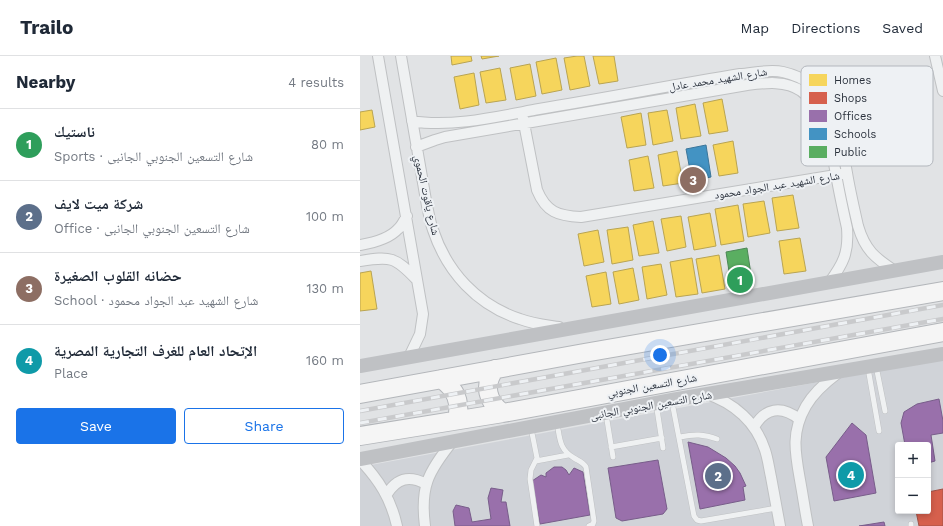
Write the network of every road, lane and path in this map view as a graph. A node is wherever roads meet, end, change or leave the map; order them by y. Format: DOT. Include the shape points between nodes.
graph roads {
  1 [pos="378,56"];
  2 [pos="401,56"];
  3 [pos="935,56"];
  4 [pos="801,79"];
  5 [pos="663,88"];
  6 [pos="801,91"];
  7 [pos="943,91"];
  8 [pos="666,99"];
  9 [pos="522,112"];
  10 [pos="412,121"];
  11 [pos="524,123"];
  12 [pos="416,147"];
  13 [pos="834,166"];
  14 [pos="846,166"];
  15 [pos="847,173"];
  16 [pos="836,175"];
  17 [pos="407,216"];
  18 [pos="360,245"];
  19 [pos="360,261"];
  20 [pos="943,262"];
  21 [pos="895,271"];
  22 [pos="416,279"];
  23 [pos="829,283"];
  24 [pos="943,291"];
  25 [pos="567,329"];
  26 [pos="943,332"];
  27 [pos="943,354"];
  28 [pos="409,357"];
  29 [pos="360,366"];
  30 [pos="872,366"];
  31 [pos="495,369"];
  32 [pos="839,372"];
  33 [pos="441,379"];
  34 [pos="360,394"];
  35 [pos="707,394"];
  36 [pos="672,400"];
  37 [pos="656,403"];
  38 [pos="884,411"];
  39 [pos="503,413"];
  40 [pos="606,413"];
  41 [pos="799,419"];
  42 [pos="457,420"];
  43 [pos="556,422"];
  44 [pos="531,427"];
  45 [pos="754,427"];
  46 [pos="879,431"];
  47 [pos="360,436"];
  48 [pos="680,437"];
  49 [pos="662,438"];
  50 [pos="717,439"];
  51 [pos="452,442"];
  52 [pos="611,447"];
  53 [pos="664,448"];
  54 [pos="568,454"];
  55 [pos="613,457"];
  56 [pos="360,459"];
  57 [pos="536,461"];
  58 [pos="426,484"];
  59 [pos="387,494"];
  60 [pos="777,508"];
  61 [pos="397,526"];
  62 [pos="424,526"];
  63 [pos="537,526"];
  64 [pos="589,526"];
  65 [pos="780,526"];
  66 [pos="808,526"];
  1 -- 17 [label="street, شارع ياقوت الحموي"];
  2 -- 10 [label="street, شارع ياقوت الحموي"];
  3 -- 7 [label="street"];
  4 -- 5 [label="street, شارع الشهيد محمد عادل" via="772,71"];
  5 -- 8 [label="street"];
  5 -- 9 [label="street, شارع الشهيد محمد عادل"];
  6 -- 8 [label="street, شارع الشهيد محمد عادل" via="787,85 757,83"];
  8 -- 11 [label="street, شارع الشهيد محمد عادل"];
  9 -- 10 [label="street, شارع الشهيد محمد عادل" via="453,123"];
  9 -- 11 [label="street, شارع الشهيد عبد الجواد محمود"];
  10 -- 12 [label="street, شارع ياقوت الحموي"];
  11 -- 12 [label="street, شارع الشهيد محمد عادل" via="445,137"];
  11 -- 16 [label="street, شارع الشهيد عبد الجواد محمود" via="537,190 542,201 559,215 569,217 580,218"];
  12 -- 25 [label="street, شارع ياقوت الحموي" via="432,230 458,277 479,298 503,312 535,324"];
  13 -- 16 [label="street, شارع الشهيد محمد عادل"];
  14 -- 15 [label="street, شارع الشهيد محمد عادل"];
  15 -- 16 [label="street, شارع الشهيد عبد الجواد محمود"];
  15 -- 21 [label="street, شارع الشهيد محمد عادل" via="862,240 875,257"];
  16 -- 23 [label="street, شارع الشهيد محمد عادل" via="848,242 844,261"];
  17 -- 18 [label="street" via="393,234"];
  17 -- 22 [label="street, شارع ياقوت الحموي"];
  19 -- 22 [label="street" via="392,259 403,265"];
  20 -- 21 [label="street"];
  21 -- 23 [label="street"];
  22 -- 28 [label="street, شارع ياقوت الحموي" via="423,323"];
  23 -- 25 [label="street"];
  24 -- 31 [label="highway"];
  25 -- 28 [label="street"];
  26 -- 39 [label="highway, شارع التسعين الجنوبي"];
  27 -- 30 [label="street, شارع التسعين الجنوبي الجانبى"];
  28 -- 29 [label="street"];
  30 -- 32 [label="street, شارع التسعين الجنوبي الجانبى"];
  30 -- 38 [label="lane"];
  30 -- 46 [label="lane"];
  31 -- 33 [label="highway"];
  31 -- 39 [label="highway" via="489,379 488,390 494,406"];
  32 -- 35 [label="street, شارع التسعين الجنوبي الجانبى"];
  32 -- 41 [label="street" via="816,392 806,404"];
  33 -- 34 [label="highway"];
  33 -- 42 [label="highway" via="455,393 459,406"];
  35 -- 36 [label="street, شارع التسعين الجنوبي الجانبى"];
  35 -- 45 [label="street" via="729,404"];
  36 -- 37 [label="street, شارع التسعين الجنوبي الجانبى"];
  36 -- 48 [label="lane"];
  37 -- 40 [label="street, شارع التسعين الجنوبي الجانبى"];
  37 -- 49 [label="lane"];
  39 -- 42 [label="highway, شارع التسعين الجنوبي"];
  40 -- 43 [label="street, شارع التسعين الجنوبي الجانبى"];
  40 -- 52 [label="lane"];
  41 -- 45 [label="street" via="783,410 774,410 758,419"];
  41 -- 66 [label="street" via="794,448"];
  42 -- 47 [label="highway, شارع التسعين الجنوبي"];
  43 -- 44 [label="street, شارع التسعين الجنوبي الجانبى"];
  43 -- 54 [label="lane" via="561,447"];
  44 -- 51 [label="street, شارع التسعين الجنوبي الجانبى"];
  44 -- 57 [label="lane" via="537,453"];
  45 -- 60 [label="street" via="765,451"];
  48 -- 50 [label="lane" via="692,434"];
  48 -- 60 [label="lane" via="694,516 697,520"];
  49 -- 52 [label="lane"];
  49 -- 53 [label="lane"];
  51 -- 56 [label="street, شارع التسعين الجنوبي الجانبى"];
  51 -- 58 [label="street" via="433,467"];
  52 -- 55 [label="lane"];
  54 -- 57 [label="lane"];
  54 -- 64 [label="lane" via="586,467 594,521"];
  56 -- 59 [label="street"];
  57 -- 63 [label="lane" via="530,479"];
  58 -- 59 [label="street" via="417,480 399,481"];
  58 -- 62 [label="street" via="422,503"];
  59 -- 61 [label="street"];
  60 -- 65 [label="street"];
}
